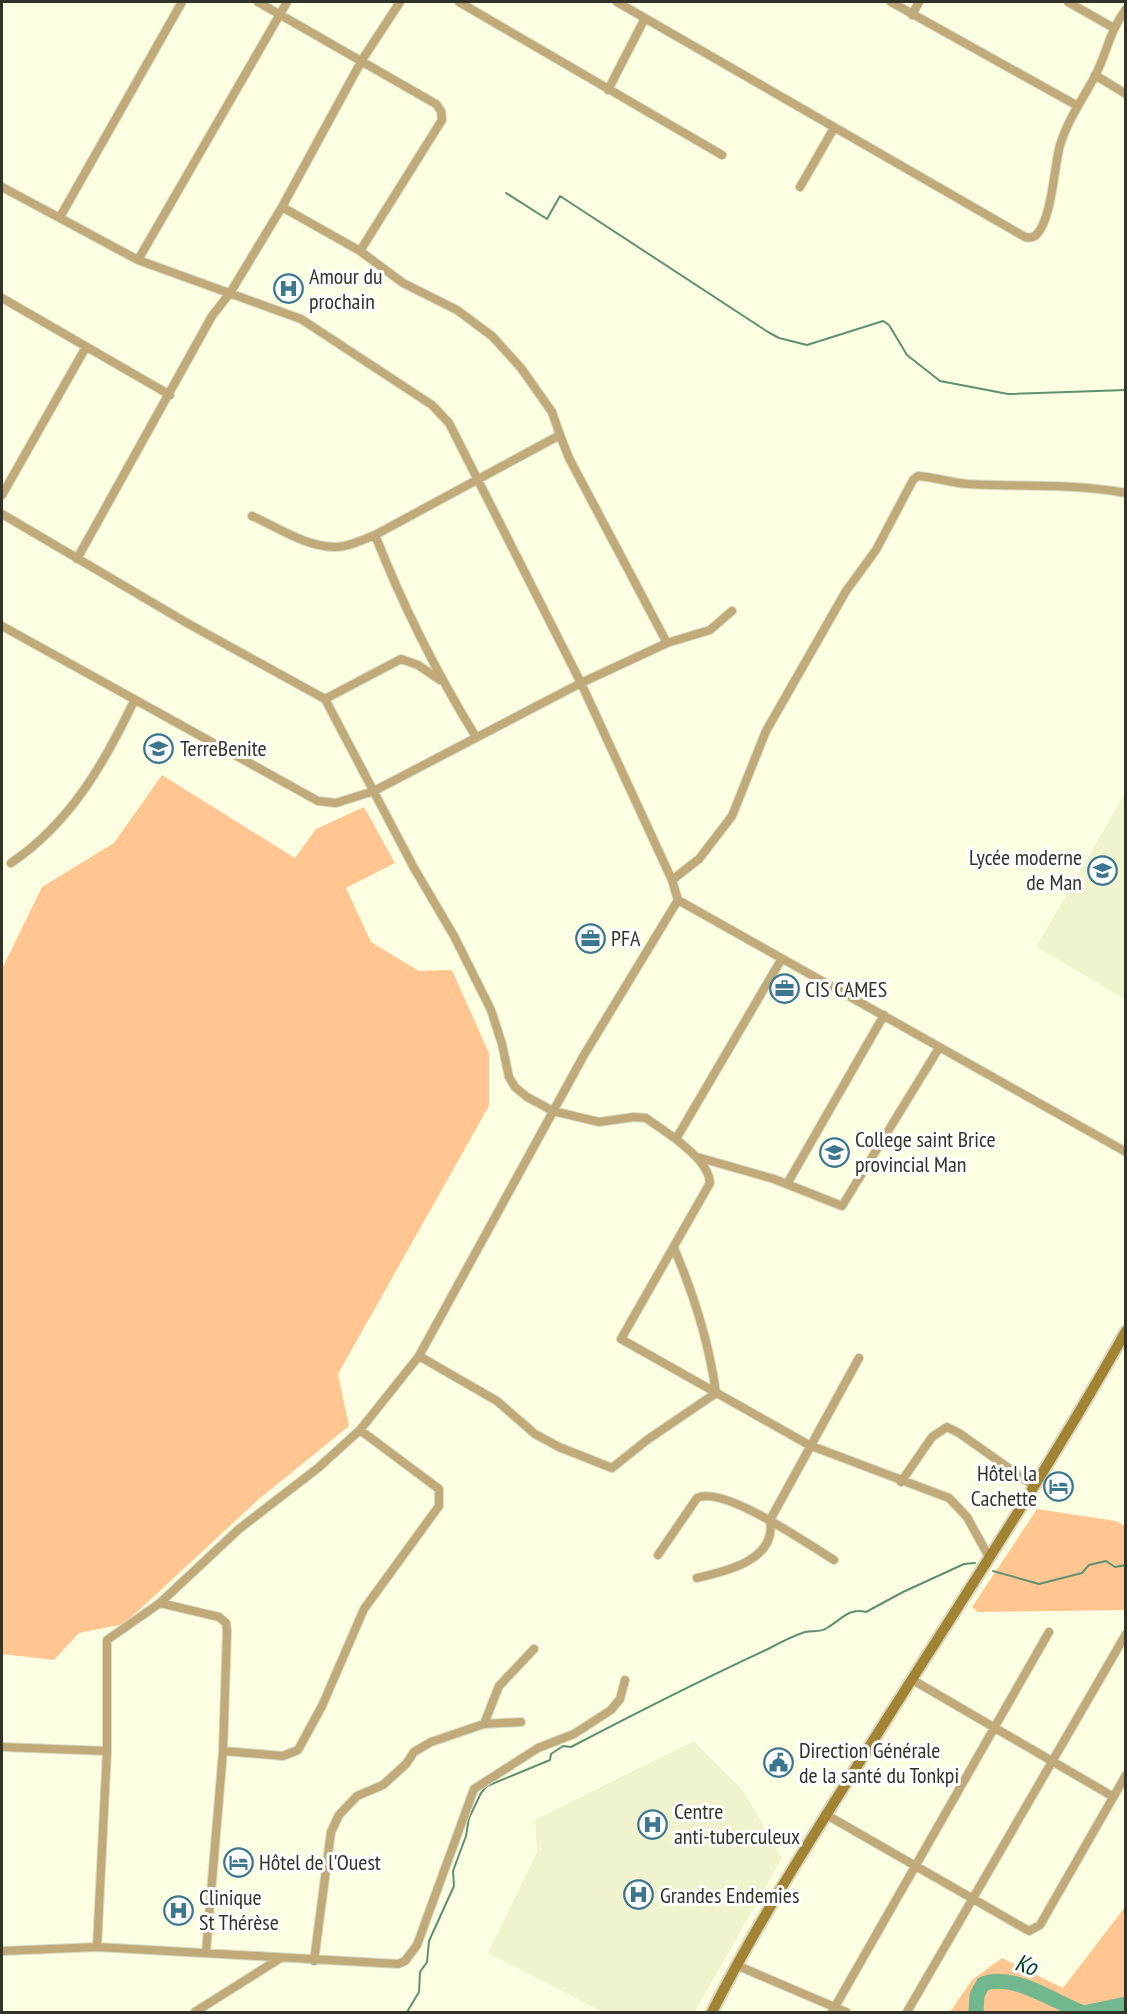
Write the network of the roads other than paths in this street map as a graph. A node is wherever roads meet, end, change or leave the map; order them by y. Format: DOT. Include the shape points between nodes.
graph roads {
  1 [pos="182,2"];
  2 [pos="258,2"];
  3 [pos="287,2"];
  4 [pos="400,2"];
  5 [pos="459,2"];
  6 [pos="617,2"];
  7 [pos="891,2"];
  8 [pos="919,2"];
  9 [pos="1068,2"];
  10 [pos="1125,9"];
  11 [pos="280,14"];
  12 [pos="912,15"];
  13 [pos="645,18"];
  14 [pos="1112,27"];
  15 [pos="362,60"];
  16 [pos="1095,75"];
  17 [pos="608,90"];
  18 [pos="1125,94"];
  19 [pos="1076,105"];
  20 [pos="834,128"];
  21 [pos="722,155"];
  22 [pos="2,187"];
  23 [pos="800,187"];
  24 [pos="282,207"];
  25 [pos="60,217"];
  26 [pos="360,251"];
  27 [pos="138,260"];
  28 [pos="230,293"];
  29 [pos="2,298"];
  30 [pos="86,347"];
  31 [pos="170,395"];
  32 [pos="561,435"];
  33 [pos="479,481"];
  34 [pos="1125,493"];
  35 [pos="2,495"];
  36 [pos="2,514"];
  37 [pos="252,516"];
  38 [pos="375,535"];
  39 [pos="77,559"];
  40 [pos="732,611"];
  41 [pos="2,626"];
  42 [pos="667,643"];
  43 [pos="441,680"];
  44 [pos="581,683"];
  45 [pos="325,699"];
  46 [pos="134,701"];
  47 [pos="476,737"];
  48 [pos="374,791"];
  49 [pos="11,863"];
  50 [pos="672,880"];
  51 [pos="678,900"];
  52 [pos="781,960"];
  53 [pos="884,1015"];
  54 [pos="939,1048"];
  55 [pos="553,1112"];
  56 [pos="676,1139"];
  57 [pos="1125,1152"];
  58 [pos="697,1157"];
  59 [pos="787,1184"];
  60 [pos="674,1248"];
  61 [pos="1125,1331"];
  62 [pos="419,1356"];
  63 [pos="859,1358"];
  64 [pos="716,1393"];
  65 [pos="360,1430"];
  66 [pos="809,1445"];
  67 [pos="901,1482"];
  68 [pos="1034,1486"];
  69 [pos="770,1520"];
  70 [pos="658,1556"];
  71 [pos="989,1557"];
  72 [pos="834,1560"];
  73 [pos="697,1578"];
  74 [pos="160,1603"];
  75 [pos="1049,1632"];
  76 [pos="1125,1634"];
  77 [pos="534,1649"];
  78 [pos="911,1679"];
  79 [pos="625,1680"];
  80 [pos="521,1722"];
  81 [pos="484,1724"];
  82 [pos="995,1728"];
  83 [pos="2,1747"];
  84 [pos="107,1751"];
  85 [pos="223,1751"];
  86 [pos="1051,1760"];
  87 [pos="1125,1775"];
  88 [pos="1112,1796"];
  89 [pos="825,1814"];
  90 [pos="914,1866"];
  91 [pos="973,1898"];
  92 [pos="97,1947"];
  93 [pos="2,1951"];
  94 [pos="206,1952"];
  95 [pos="280,1958"];
  96 [pos="314,1961"];
  97 [pos="736,1965"];
  98 [pos="834,2010"];
  99 [pos="195,2013"];
  100 [pos="712,2013"];
  101 [pos="846,2013"];
  102 [pos="907,2013"];
  1 -- 25 [label="street"];
  2 -- 11 [label="street"];
  3 -- 11 [label="street"];
  4 -- 15 [label="street"];
  5 -- 17 [label="street"];
  6 -- 13 [label="street"];
  7 -- 12 [label="street"];
  8 -- 12 [label="street"];
  9 -- 14 [label="street"];
  10 -- 14 [label="street"];
  11 -- 15 [label="street"];
  11 -- 27 [label="street"];
  12 -- 19 [label="street"];
  13 -- 17 [label="street"];
  13 -- 20 [label="street"];
  14 -- 16 [label="street"];
  15 -- 24 [label="street"];
  15 -- 26 [label="street" via="436,104 442,116"];
  16 -- 18 [label="street"];
  16 -- 19 [label="street"];
  17 -- 21 [label="street"];
  19 -- 20 [label="street" via="1061,143 1045,220 1031,238"];
  20 -- 23 [label="street"];
  22 -- 25 [label="street"];
  24 -- 26 [label="street"];
  24 -- 28 [label="street"];
  25 -- 27 [label="street"];
  26 -- 32 [label="street" via="384,271 457,310 492,336 552,412"];
  27 -- 28 [label="street"];
  28 -- 31 [label="street" via="212,316"];
  28 -- 33 [label="street" via="301,320 432,405 449,423"];
  29 -- 30 [label="street"];
  30 -- 31 [label="street"];
  30 -- 35 [label="street"];
  31 -- 39 [label="street"];
  32 -- 33 [label="street"];
  32 -- 42 [label="street" via="569,458"];
  33 -- 38 [label="street"];
  33 -- 44 [label="street"];
  34 -- 50 [label="street" via="1098,488 965,484 928,476 913,480 876,550 846,591 766,731 732,816 699,859"];
  36 -- 39 [label="street"];
  37 -- 38 [label="street" via="320,545 345,546"];
  38 -- 43 [label="street" via="398,594"];
  39 -- 45 [label="street"];
  40 -- 42 [label="street" via="710,630"];
  41 -- 46 [label="street"];
  42 -- 44 [label="street"];
  43 -- 45 [label="street" via="401,659"];
  43 -- 47 [label="street"];
  44 -- 47 [label="street"];
  44 -- 50 [label="street"];
  45 -- 48 [label="street"];
  46 -- 48 [label="street" via="318,801 336,803"];
  46 -- 49 [label="street" via="110,750 61,821"];
  47 -- 48 [label="street"];
  48 -- 55 [label="street" via="491,1010 509,1077 527,1097"];
  50 -- 51 [label="street"];
  51 -- 52 [label="street"];
  51 -- 55 [label="street"];
  52 -- 53 [label="street"];
  52 -- 56 [label="street"];
  53 -- 54 [label="street"];
  53 -- 59 [label="street"];
  54 -- 57 [label="street"];
  54 -- 59 [label="street" via="844,1205 840,1207"];
  55 -- 56 [label="street" via="599,1122 646,1118"];
  55 -- 62 [label="street"];
  56 -- 58 [label="street"];
  58 -- 59 [label="street"];
  58 -- 60 [label="street" via="710,1183"];
  60 -- 64 [label="street" via="702,1322"];
  60 -- 64 [label="street" via="621,1339"];
  61 -- 68 [label="main road"];
  62 -- 64 [label="street" via="497,1401 535,1434 605,1468 620,1464 646,1440"];
  62 -- 65 [label="street"];
  63 -- 66 [label="street"];
  64 -- 66 [label="street"];
  65 -- 74 [label="street" via="239,1529"];
  65 -- 85 [label="street" via="439,1489 439,1506 364,1609 322,1706 298,1750 283,1756"];
  66 -- 67 [label="street"];
  66 -- 69 [label="street"];
  67 -- 68 [label="street" via="932,1437 947,1427"];
  67 -- 71 [label="street" via="949,1498 967,1517"];
  68 -- 71 [label="main road"];
  69 -- 70 [label="street" via="705,1494 698,1498"];
  69 -- 72 [label="street"];
  69 -- 73 [label="street" via="772,1532 762,1550 748,1562"];
  71 -- 78 [label="main road"];
  74 -- 84 [label="street" via="107,1641"];
  74 -- 85 [label="street" via="219,1617 226,1623"];
  75 -- 82 [label="street"];
  76 -- 86 [label="street"];
  77 -- 81 [label="street" via="499,1686"];
  78 -- 82 [label="street"];
  78 -- 89 [label="main road"];
  79 -- 96 [label="street" via="620,1699 611,1710 573,1734 538,1748 474,1789 417,1945 405,1961"];
  80 -- 81 [label="street"];
  81 -- 96 [label="street" via="414,1752 391,1778 357,1796 339,1815 331,1832"];
  82 -- 86 [label="street"];
  82 -- 90 [label="street"];
  83 -- 84 [label="street"];
  84 -- 92 [label="street"];
  85 -- 94 [label="street"];
  86 -- 88 [label="street"];
  86 -- 91 [label="street"];
  87 -- 88 [label="street"];
  88 -- 91 [label="street" via="1036,1928 1024,1929"];
  89 -- 90 [label="street"];
  89 -- 97 [label="main road"];
  90 -- 91 [label="street"];
  90 -- 98 [label="street"];
  91 -- 102 [label="street"];
  92 -- 93 [label="street"];
  92 -- 94 [label="street"];
  94 -- 95 [label="street"];
  95 -- 96 [label="street"];
  95 -- 99 [label="street"];
  97 -- 98 [label="street"];
  97 -- 100 [label="main road"];
  98 -- 101 [label="street"];
}
